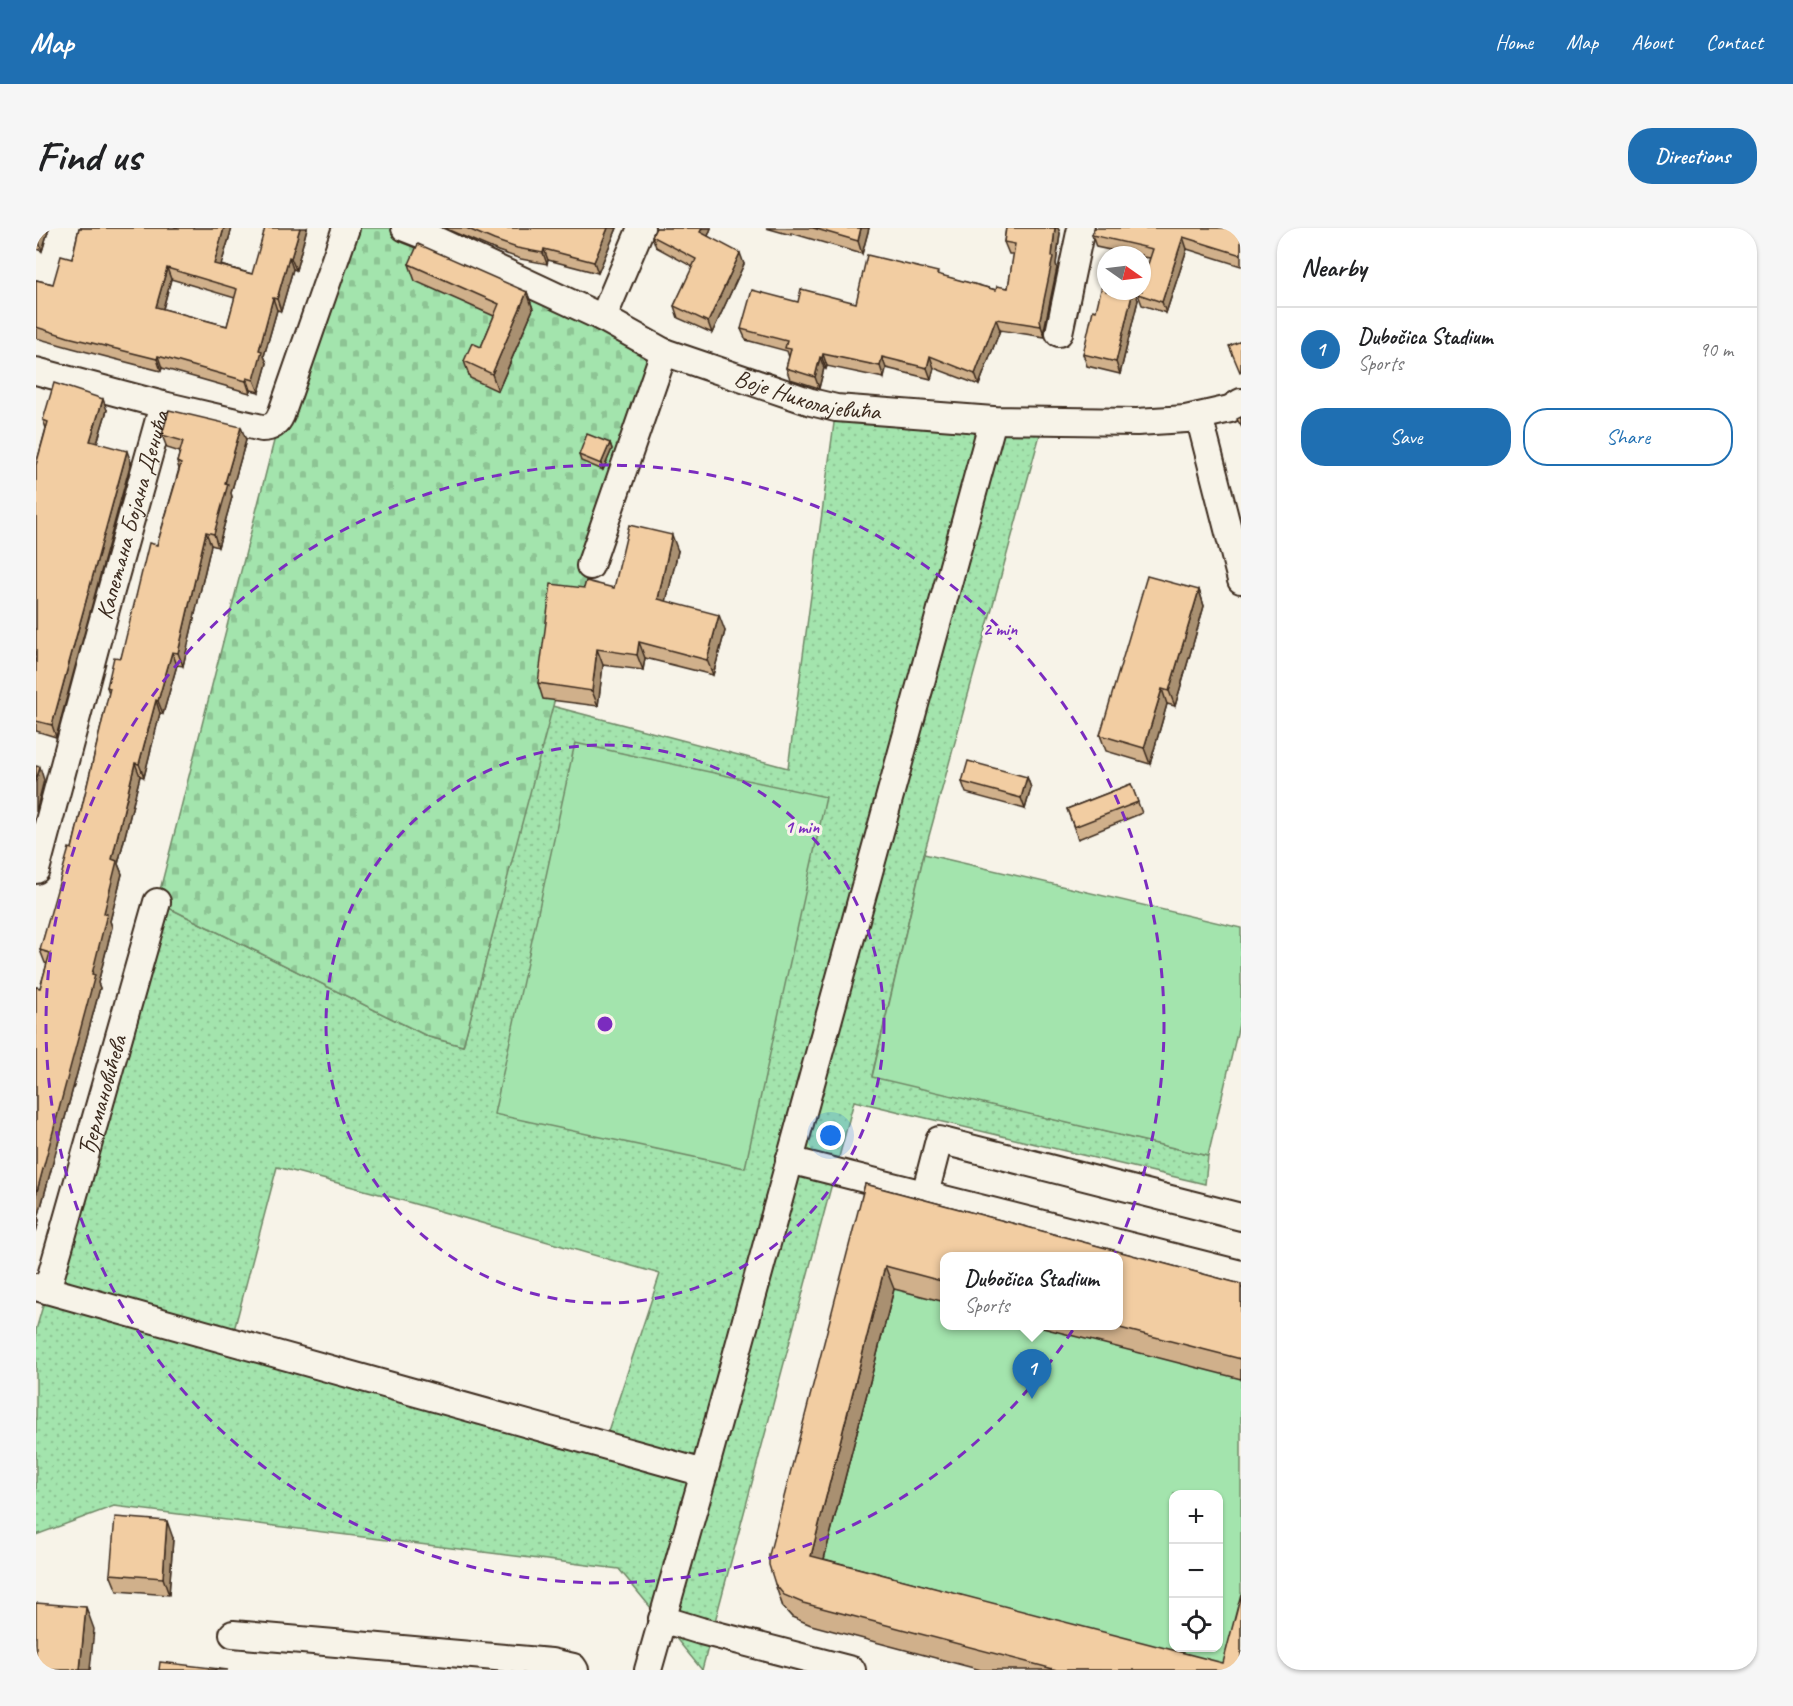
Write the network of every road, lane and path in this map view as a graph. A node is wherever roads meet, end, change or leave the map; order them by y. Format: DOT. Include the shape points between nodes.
graph roads {
  1 [pos="346,228"];
  2 [pos="405,228"];
  3 [pos="641,228"];
  4 [pos="1081,228"];
  5 [pos="442,235"];
  6 [pos="603,318"];
  7 [pos="1059,333"];
  8 [pos="664,352"];
  9 [pos="37,374"];
  10 [pos="1241,402"];
  11 [pos="163,405"];
  12 [pos="1199,416"];
  13 [pos="993,420"];
  14 [pos="590,566"];
  15 [pos="1241,580"];
  16 [pos="36,870"];
  17 [pos="157,902"];
  18 [pos="789,1160"];
  19 [pos="925,1194"];
  20 [pos="1241,1217"];
  21 [pos="1241,1274"];
  22 [pos="41,1289"];
  23 [pos="704,1473"];
  24 [pos="662,1618"];
  25 [pos="233,1634"];
  26 [pos="575,1670"];
  27 [pos="648,1670"];
  28 [pos="852,1670"];
  1 -- 11 [label="street, Капетана Бојана Денића" via="277,423 262,428"];
  2 -- 5 [label="street, Воје Николајевића"];
  3 -- 6 [label="street"];
  4 -- 7 [label="street"];
  5 -- 6 [label="street, Воје Николајевића"];
  6 -- 8 [label="street, Воје Николајевића"];
  8 -- 13 [label="street, Воје Николајевића" via="836,408"];
  8 -- 14 [label="street"];
  9 -- 11 [label="street"];
  10 -- 12 [label="street, Воје Николајевића" via="1230,409"];
  11 -- 16 [label="street, Капетана Бојана Денића"];
  12 -- 13 [label="street, Воје Николајевића" via="1137,422"];
  12 -- 15 [label="street"];
  13 -- 18 [label="street"];
  17 -- 22 [label="street, Ђермановићева"];
  18 -- 19 [label="street"];
  18 -- 23 [label="street"];
  19 -- 20 [label="street" via="939,1140"];
  19 -- 21 [label="street"];
  22 -- 23 [label="street"];
  23 -- 24 [label="street"];
  24 -- 27 [label="street"];
  24 -- 28 [label="street"];
  25 -- 26 [label="street" via="551,1662"];
}
